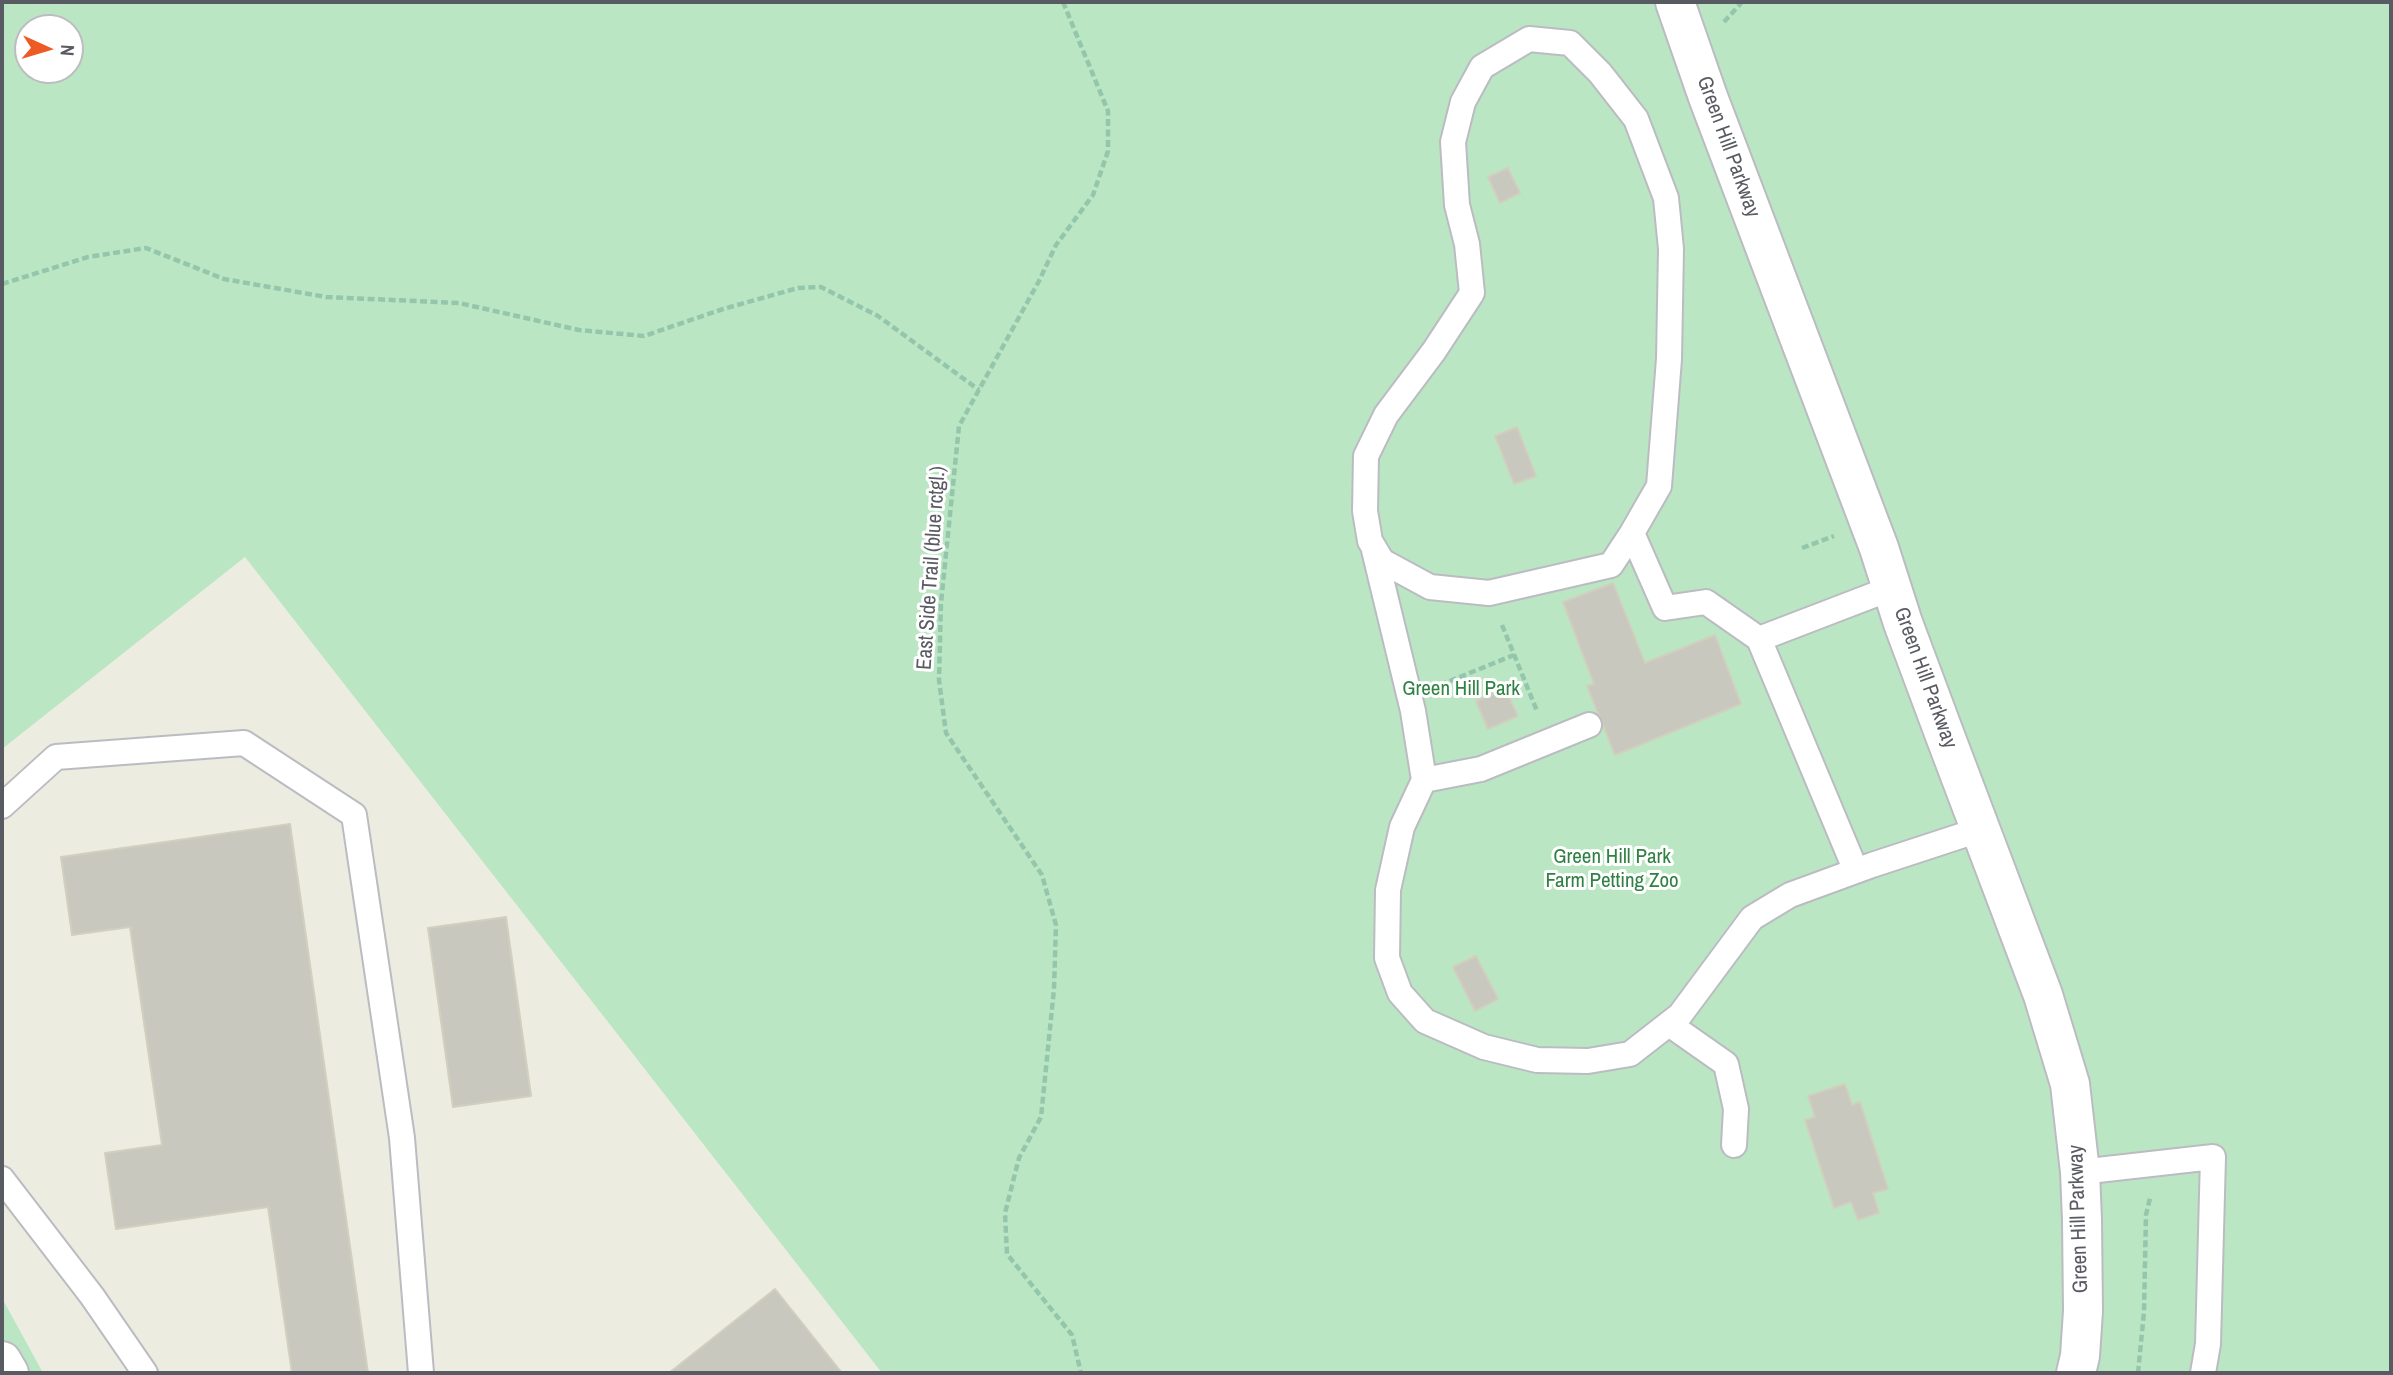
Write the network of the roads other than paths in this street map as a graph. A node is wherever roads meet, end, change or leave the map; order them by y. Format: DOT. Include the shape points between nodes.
graph roads {
  1 [pos="1675,2"];
  2 [pos="1632,533"];
  3 [pos="1372,543"];
  4 [pos="1892,588"];
  5 [pos="1759,639"];
  6 [pos="1589,725"];
  7 [pos="1424,780"];
  8 [pos="2,806"];
  9 [pos="1982,829"];
  10 [pos="1856,871"];
  11 [pos="1669,1024"];
  12 [pos="1734,1145"];
  13 [pos="2080,1171"];
  14 [pos="2,1179"];
  15 [pos="2,1361"];
  16 [pos="9,1373"];
  17 [pos="145,1373"];
  18 [pos="421,1373"];
  19 [pos="2076,1373"];
  20 [pos="2203,1373"];
  1 -- 4 [label="street, Green Hill Parkway"];
  2 -- 3 [label="lane" via="1611,565 1489,593 1430,587 1382,561"];
  2 -- 3 [label="lane" via="1659,486 1669,359 1671,249 1666,198 1636,119 1600,73 1570,43 1529,40 1482,67 1464,102 1453,142 1457,205 1472,293 1386,415 1366,456 1365,511"];
  2 -- 5 [label="lane" via="1665,608 1706,603"];
  3 -- 7 [label="lane"];
  4 -- 5 [label="lane"];
  4 -- 9 [label="street, Green Hill Parkway"];
  5 -- 10 [label="lane"];
  6 -- 7 [label="lane" via="1482,769"];
  7 -- 11 [label="lane" via="1402,827 1388,890 1387,958 1400,993 1425,1021 1484,1046 1537,1060 1588,1062 1630,1054"];
  8 -- 18 [label="lane" via="56,758 244,743 354,815 402,1138"];
  9 -- 10 [label="lane"];
  9 -- 13 [label="street, Green Hill Parkway" via="2043,995 2070,1084"];
  10 -- 11 [label="lane" via="1790,895 1752,918 1681,1015"];
  11 -- 12 [label="lane" via="1726,1065 1736,1109"];
  13 -- 19 [label="street, Green Hill Parkway" via="2082,1311"];
  13 -- 20 [label="lane" via="2213,1157 2208,1344"];
  14 -- 17 [label="lane"];
  15 -- 16 [label="street"];
}
